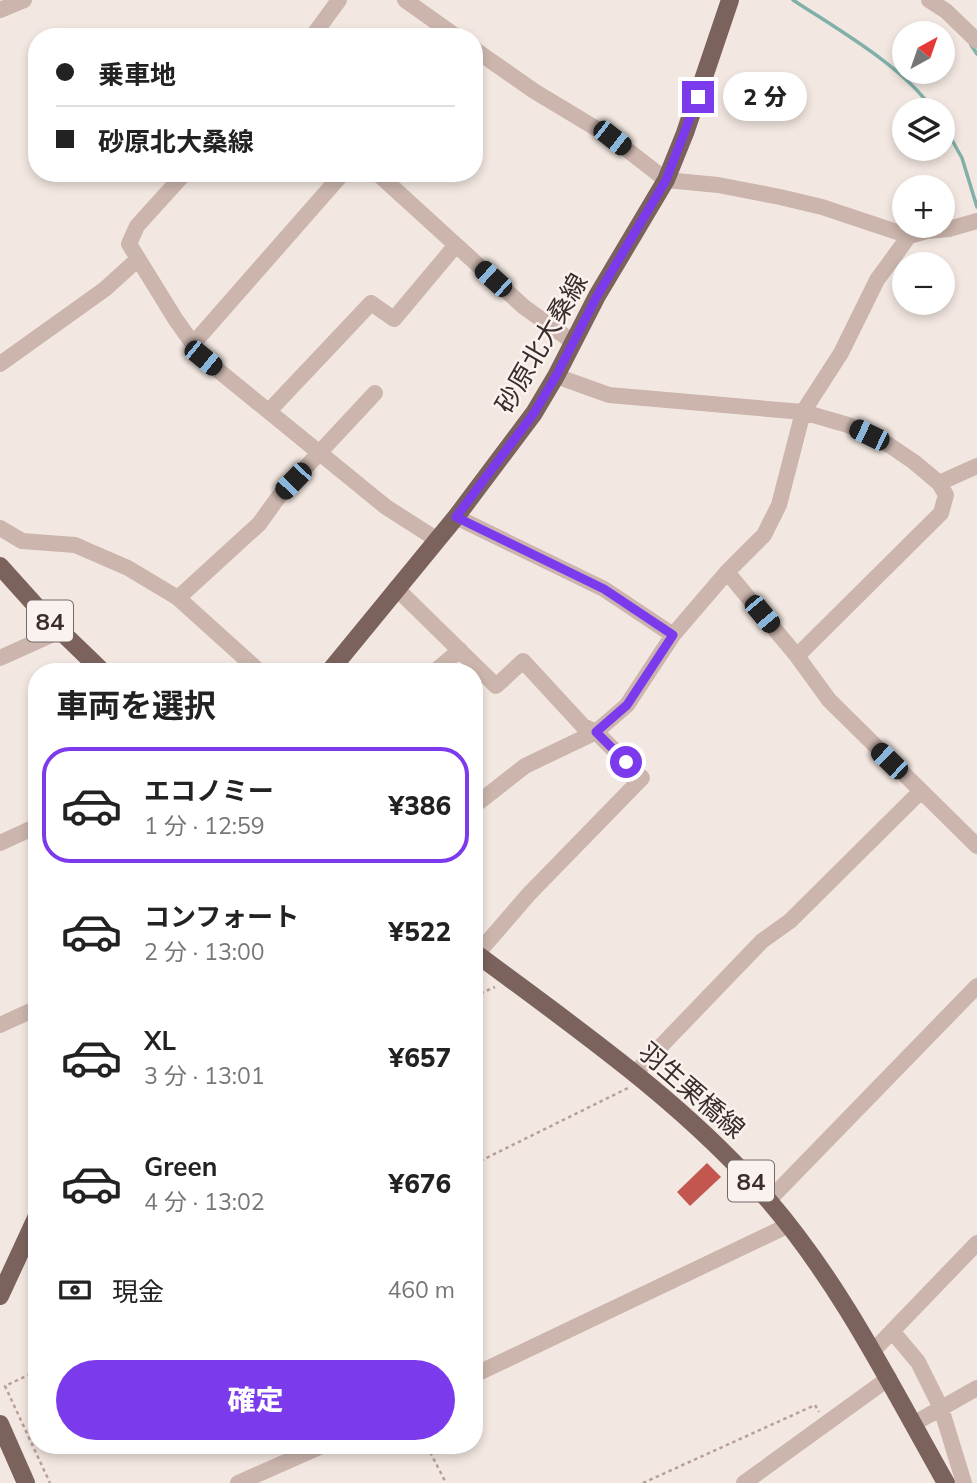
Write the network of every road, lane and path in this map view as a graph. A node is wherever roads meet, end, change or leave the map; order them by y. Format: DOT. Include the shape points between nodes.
graph roads {
  1 [pos="24,0"];
  2 [pos="339,0"];
  3 [pos="405,0"];
  4 [pos="730,0"];
  5 [pos="929,0"];
  6 [pos="0,10"];
  7 [pos="319,28"];
  8 [pos="444,28"];
  9 [pos="977,41"];
  10 [pos="483,55"];
  11 [pos="666,180"];
  12 [pos="177,182"];
  13 [pos="335,182"];
  14 [pos="387,182"];
  15 [pos="977,220"];
  16 [pos="955,227"];
  17 [pos="892,230"];
  18 [pos="908,238"];
  19 [pos="456,245"];
  20 [pos="138,259"];
  21 [pos="573,342"];
  22 [pos="193,344"];
  23 [pos="0,364"];
  24 [pos="556,376"];
  25 [pos="375,393"];
  26 [pos="269,411"];
  27 [pos="803,412"];
  28 [pos="320,453"];
  29 [pos="977,467"];
  30 [pos="939,483"];
  31 [pos="456,517"];
  32 [pos="0,528"];
  33 [pos="436,539"];
  34 [pos="0,566"];
  35 [pos="727,572"];
  36 [pos="397,589"];
  37 [pos="178,598"];
  38 [pos="60,631"];
  39 [pos="673,635"];
  40 [pos="460,650"];
  41 [pos="797,656"];
  42 [pos="0,658"];
  43 [pos="94,663"];
  44 [pos="250,663"];
  45 [pos="336,663"];
  46 [pos="445,663"];
  47 [pos="473,663"];
  48 [pos="483,673"];
  49 [pos="596,732"];
  50 [pos="920,792"];
  51 [pos="483,799"];
  52 [pos="28,830"];
  53 [pos="0,843"];
  54 [pos="977,846"];
  55 [pos="483,945"];
  56 [pos="483,958"];
  57 [pos="511,980"];
  58 [pos="977,986"];
  59 [pos="483,992"];
  60 [pos="28,1012"];
  61 [pos="0,1025"];
  62 [pos="639,1077"];
  63 [pos="483,1159"];
  64 [pos="769,1200"];
  65 [pos="789,1225"];
  66 [pos="28,1235"];
  67 [pos="977,1243"];
  68 [pos="0,1296"];
  69 [pos="892,1331"];
  70 [pos="873,1351"];
  71 [pos="483,1371"];
  72 [pos="28,1375"];
  73 [pos="889,1378"];
  74 [pos="977,1388"];
  75 [pos="940,1408"];
  76 [pos="0,1424"];
  77 [pos="825,1424"];
  78 [pos="913,1424"];
  79 [pos="28,1435"];
  80 [pos="37,1454"];
  81 [pos="304,1454"];
  82 [pos="431,1454"];
  83 [pos="26,1483"];
  84 [pos="50,1483"];
  85 [pos="238,1483"];
  86 [pos="446,1483"];
  87 [pos="643,1483"];
  88 [pos="744,1483"];
  89 [pos="946,1483"];
  90 [pos="964,1483"];
  1 -- 6 [label="street"];
  2 -- 7 [label="street"];
  3 -- 8 [label="street"];
  4 -- 11 [label="main road, 砂原北大桑線"];
  5 -- 9 [label="street"];
  10 -- 11 [label="street" via="612,138"];
  11 -- 17 [label="street" via="779,197"];
  11 -- 21 [label="main road, 砂原北大桑線"];
  12 -- 20 [label="street" via="137,226 129,244"];
  13 -- 22 [label="street"];
  14 -- 19 [label="street"];
  15 -- 16 [label="street"];
  18 -- 27 [label="street" via="877,280 841,353"];
  19 -- 21 [label="street" via="524,307"];
  19 -- 26 [label="street" via="394,319 371,303"];
  20 -- 22 [label="street"];
  20 -- 23 [label="street" via="105,289"];
  21 -- 24 [label="main road, 砂原北大桑線"];
  22 -- 26 [label="street" via="203,358"];
  24 -- 27 [label="street" via="609,395"];
  24 -- 31 [label="main road, 砂原北大桑線"];
  25 -- 28 [label="street"];
  26 -- 28 [label="street"];
  27 -- 30 [label="street" via="848,425 889,445"];
  27 -- 35 [label="street" via="779,505 764,535"];
  28 -- 33 [label="street" via="386,507"];
  28 -- 37 [label="street" via="259,524"];
  29 -- 30 [label="street"];
  30 -- 41 [label="street" via="946,495 941,513"];
  31 -- 33 [label="main road, 砂原北大桑線"];
  31 -- 39 [label="street" via="604,589"];
  32 -- 37 [label="street" via="22,541 75,545 128,568"];
  33 -- 36 [label="main road, 砂原北大桑線"];
  34 -- 38 [label="main road, 84"];
  35 -- 39 [label="street"];
  35 -- 41 [label="street"];
  36 -- 40 [label="street"];
  36 -- 45 [label="main road, 砂原北大桑線"];
  37 -- 44 [label="street"];
  38 -- 42 [label="street"];
  38 -- 43 [label="main road, 84"];
  39 -- 49 [label="street" via="627,705"];
  40 -- 46 [label="street"];
  40 -- 47 [label="street"];
  41 -- 50 [label="street" via="830,700"];
  48 -- 49 [label="street" via="496,686 523,661 583,726"];
  49 -- 51 [label="street" via="525,766"];
  49 -- 55 [label="street" via="642,778"];
  50 -- 54 [label="street"];
  50 -- 62 [label="street" via="790,921 762,942"];
  52 -- 53 [label="street"];
  56 -- 57 [label="main road, 羽生栗橋線 / 84"];
  57 -- 59 [label="path"];
  57 -- 62 [label="main road, 羽生栗橋線 / 84"];
  58 -- 64 [label="street"];
  60 -- 61 [label="street"];
  62 -- 63 [label="path"];
  62 -- 64 [label="main road, 羽生栗橋線 / 84" via="724,1152"];
  64 -- 65 [label="main road, 羽生栗橋線 / 84"];
  65 -- 70 [label="main road, 羽生栗橋線 / 84"];
  65 -- 71 [label="street"];
  66 -- 68 [label="main road"];
  67 -- 69 [label="street"];
  69 -- 70 [label="street"];
  69 -- 75 [label="street" via="918,1362"];
  70 -- 73 [label="main road, 羽生栗橋線 / 84"];
  72 -- 79 [label="path" via="5,1385"];
  73 -- 77 [label="street"];
  73 -- 78 [label="main road, 羽生栗橋線 / 84"];
  74 -- 75 [label="street"];
  75 -- 78 [label="street"];
  75 -- 90 [label="street"];
  76 -- 83 [label="main road"];
  77 -- 87 [label="path" via="815,1405"];
  77 -- 88 [label="street"];
  78 -- 89 [label="main road, 羽生栗橋線 / 84"];
  80 -- 84 [label="path"];
  81 -- 85 [label="street"];
  82 -- 86 [label="path"];
}
